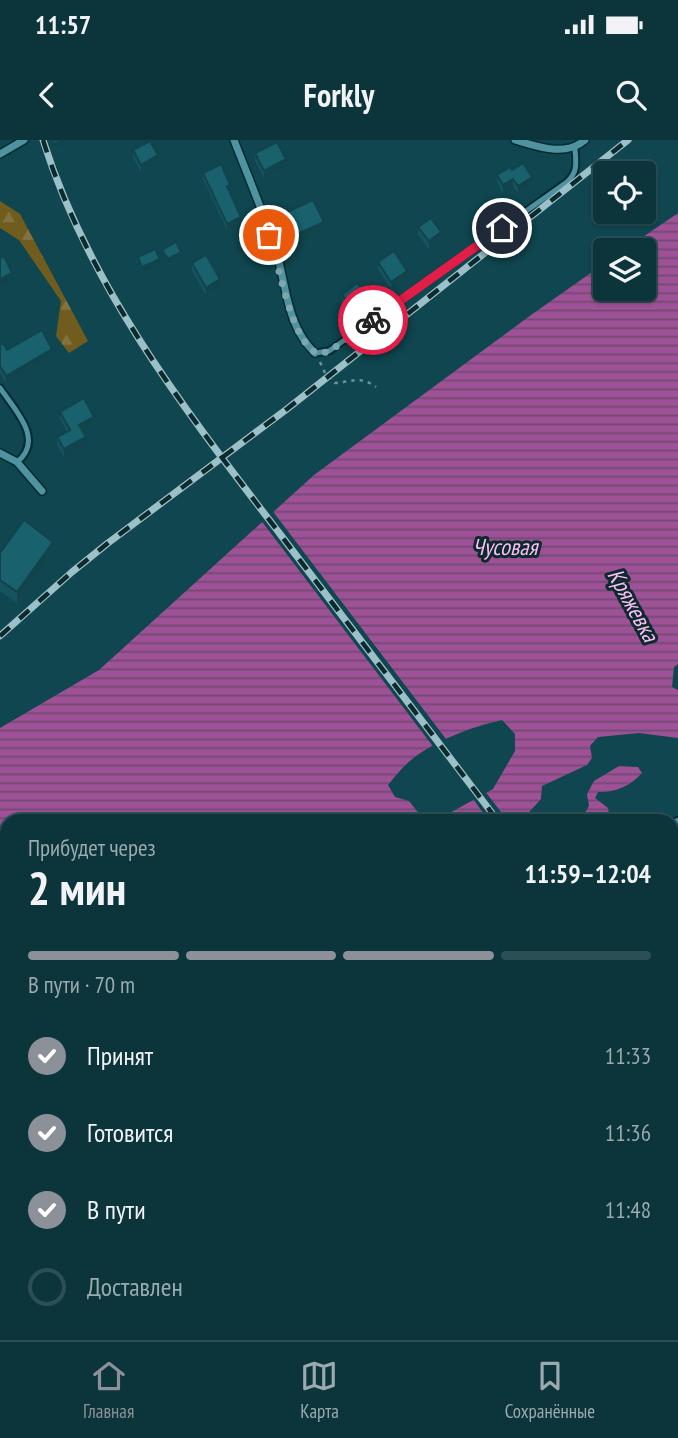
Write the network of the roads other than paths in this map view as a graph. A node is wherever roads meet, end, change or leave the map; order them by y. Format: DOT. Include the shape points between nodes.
graph roads {
  1 [pos="24,140"];
  2 [pos="234,140"];
  3 [pos="515,140"];
  4 [pos="585,140"];
  5 [pos="575,149"];
  6 [pos="0,153"];
  7 [pos="315,353"];
  8 [pos="0,388"];
  9 [pos="0,453"];
  10 [pos="17,462"];
  11 [pos="41,491"];
  1 -- 6 [label="street"];
  2 -- 7 [label="street" via="278,259 285,297 302,338"];
  3 -- 5 [label="street" via="545,149"];
  4 -- 5 [label="street"];
  5 -- 7 [label="lane" via="577,166 567,182 330,351"];
  8 -- 10 [label="lane" via="27,428 26,455"];
  9 -- 10 [label="street"];
  10 -- 11 [label="street"];
}
